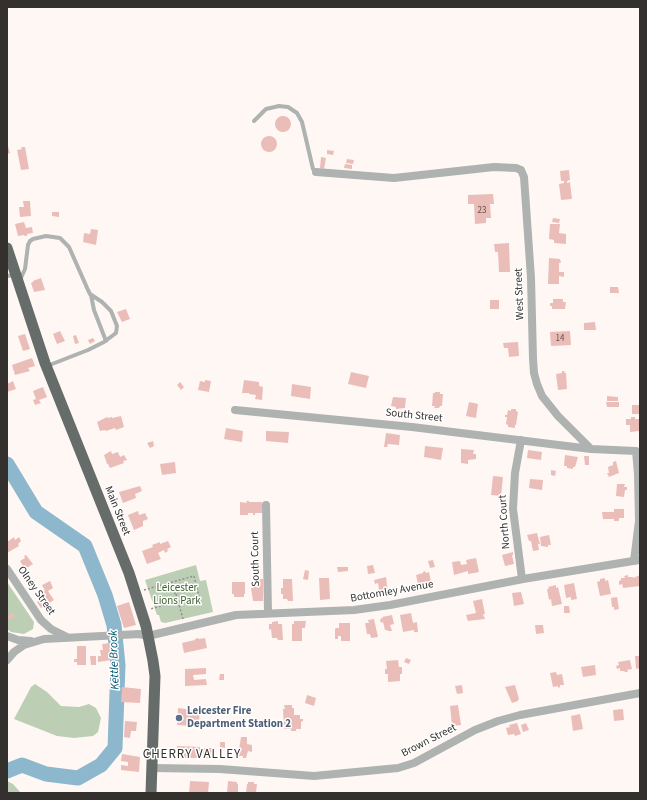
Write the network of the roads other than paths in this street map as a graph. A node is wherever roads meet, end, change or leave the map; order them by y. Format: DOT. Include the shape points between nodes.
graph roads {
  1 [pos="254,121"];
  2 [pos="316,172"];
  3 [pos="7,248"];
  4 [pos="13,278"];
  5 [pos="90,294"];
  6 [pos="106,341"];
  7 [pos="46,366"];
  8 [pos="234,410"];
  9 [pos="521,440"];
  10 [pos="590,449"];
  11 [pos="638,451"];
  12 [pos="266,505"];
  13 [pos="637,560"];
  14 [pos="7,569"];
  15 [pos="522,580"];
  16 [pos="268,613"];
  17 [pos="7,636"];
  18 [pos="148,636"];
  19 [pos="68,638"];
  20 [pos="34,641"];
  21 [pos="7,660"];
  22 [pos="640,693"];
  23 [pos="152,768"];
  24 [pos="151,793"];
  1 -- 2 [label="lane" via="266,109 279,106 288,107 297,113 302,122 312,169"];
  2 -- 10 [label="street, West Street" via="394,178 494,167 521,170 524,177 531,278 533,359 537,384 542,396 558,416"];
  3 -- 4 [label="highway, Main Street"];
  4 -- 5 [label="lane" via="22,276 30,241 54,236 69,247"];
  4 -- 7 [label="highway, Main Street"];
  5 -- 6 [label="lane"];
  5 -- 6 [label="lane" via="112,311 116,333"];
  6 -- 7 [label="lane"];
  7 -- 18 [label="highway, Main Street" via="129,573"];
  8 -- 9 [label="street, South Street"];
  9 -- 10 [label="street, South Street"];
  9 -- 15 [label="street, North Court" via="515,473 513,510"];
  10 -- 11 [label="street"];
  11 -- 13 [label="street"];
  12 -- 16 [label="street, South Court"];
  13 -- 15 [label="street, Bottomley Avenue"];
  14 -- 19 [label="street, Olney Street" via="41,620"];
  15 -- 16 [label="street, Bottomley Avenue" via="358,610"];
  16 -- 18 [label="street, Bottomley Avenue" via="236,615"];
  17 -- 20 [label="street"];
  18 -- 19 [label="street, Bottomley Avenue" via="139,634"];
  18 -- 23 [label="highway, Main Street" via="155,676"];
  19 -- 20 [label="street, Bottomley Avenue"];
  20 -- 21 [label="street" via="19,648"];
  22 -- 23 [label="street, Brown Street" via="503,720 475,730 414,763 398,768 314,776 220,769"];
  23 -- 24 [label="highway, Main Street"];
}
